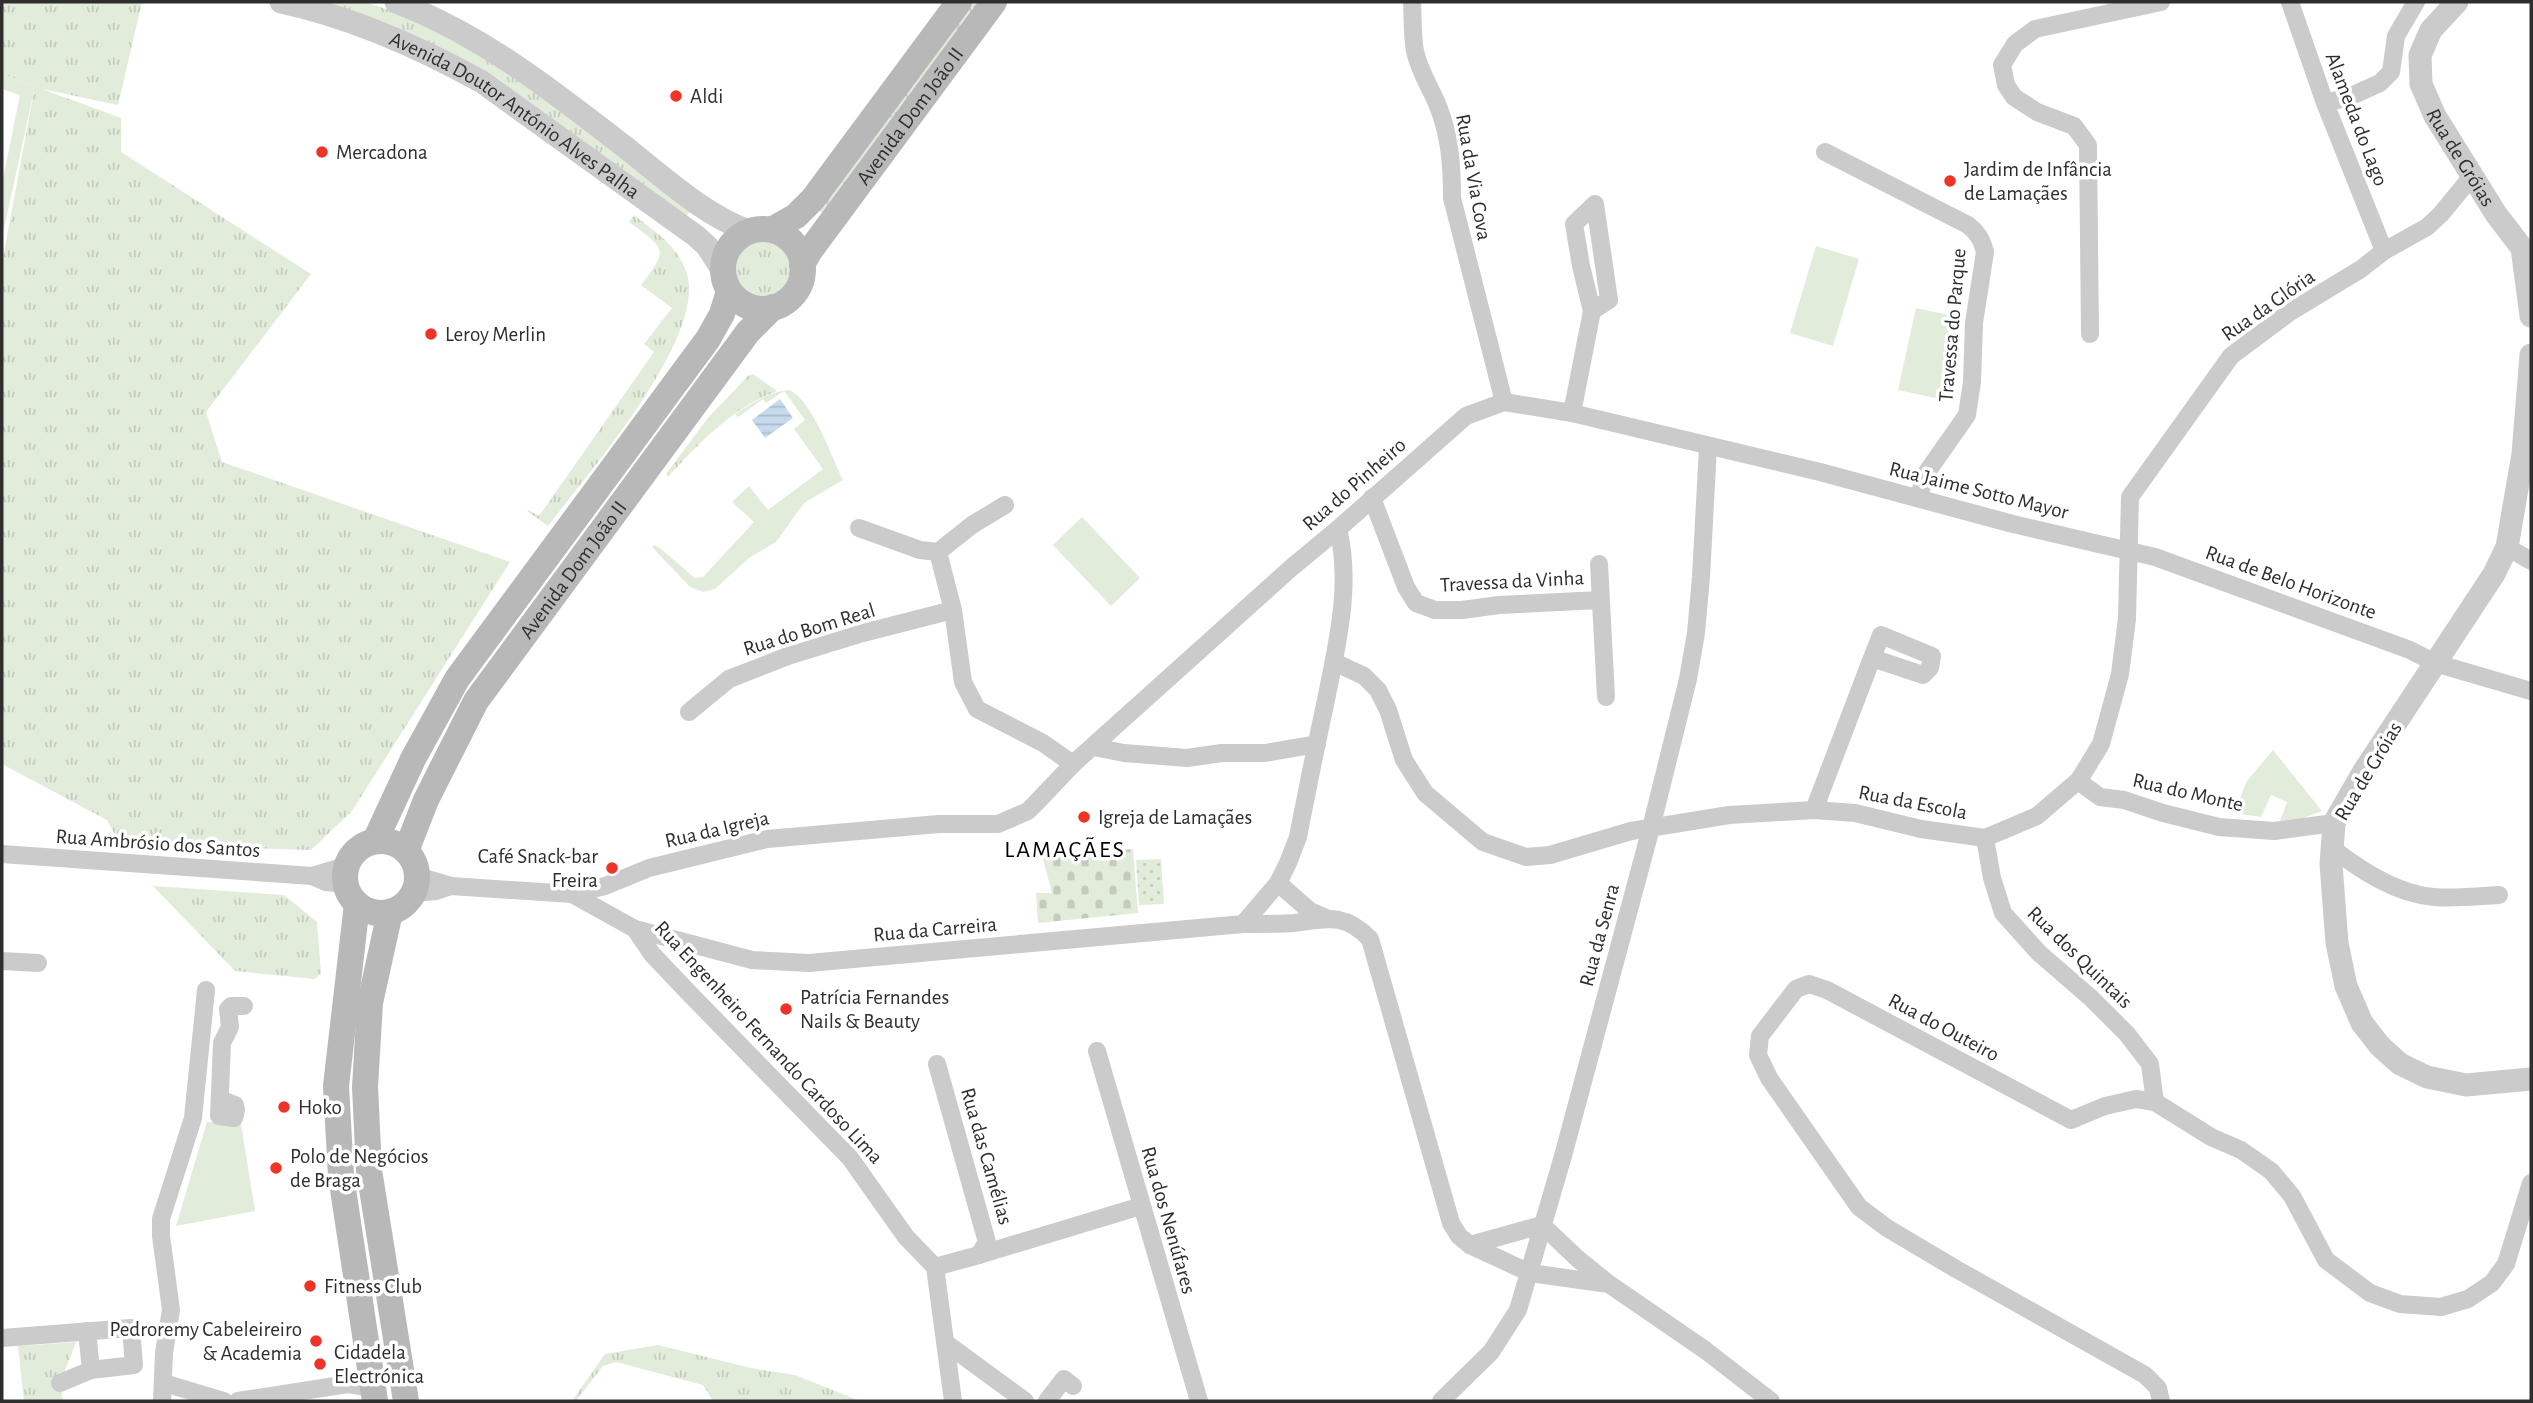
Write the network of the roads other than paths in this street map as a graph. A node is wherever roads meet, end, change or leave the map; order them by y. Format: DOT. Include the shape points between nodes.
graph roads {
  1 [pos="281,2"];
  2 [pos="396,2"];
  3 [pos="960,2"];
  4 [pos="994,2"];
  5 [pos="1412,2"];
  6 [pos="2161,2"];
  7 [pos="2290,2"];
  8 [pos="2416,2"];
  9 [pos="2457,2"];
  10 [pos="2087,9"];
  11 [pos="2325,103"];
  12 [pos="1825,152"];
  13 [pos="2473,175"];
  14 [pos="761,230"];
  15 [pos="2527,245"];
  16 [pos="2384,251"];
  17 [pos="802,265"];
  18 [pos="726,281"];
  19 [pos="772,307"];
  20 [pos="1592,311"];
  21 [pos="2531,316"];
  22 [pos="2090,334"];
  23 [pos="2531,355"];
  24 [pos="1504,402"];
  25 [pos="1572,413"];
  26 [pos="1708,447"];
  27 [pos="1820,472"];
  28 [pos="1372,498"];
  29 [pos="1918,498"];
  30 [pos="1005,505"];
  31 [pos="859,528"];
  32 [pos="1338,529"];
  33 [pos="2507,547"];
  34 [pos="2128,551"];
  35 [pos="938,552"];
  36 [pos="2531,561"];
  37 [pos="1599,564"];
  38 [pos="1600,600"];
  39 [pos="953,610"];
  40 [pos="1872,657"];
  41 [pos="1334,662"];
  42 [pos="2435,663"];
  43 [pos="2531,691"];
  44 [pos="1606,697"];
  45 [pos="689,712"];
  46 [pos="1317,744"];
  47 [pos="1094,747"];
  48 [pos="1073,764"];
  49 [pos="2078,781"];
  50 [pos="1814,810"];
  51 [pos="2334,823"];
  52 [pos="998,824"];
  53 [pos="1651,828"];
  54 [pos="1985,838"];
  55 [pos="375,841"];
  56 [pos="2332,848"];
  57 [pos="406,850"];
  58 [pos="2,854"];
  59 [pos="1278,883"];
  60 [pos="349,884"];
  61 [pos="415,884"];
  62 [pos="572,894"];
  63 [pos="2499,895"];
  64 [pos="390,912"];
  65 [pos="1326,918"];
  66 [pos="1243,924"];
  67 [pos="635,929"];
  68 [pos="2,961"];
  69 [pos="38,963"];
  70 [pos="206,990"];
  71 [pos="244,1006"];
  72 [pos="1097,1051"];
  73 [pos="937,1064"];
  74 [pos="2531,1079"];
  75 [pos="219,1099"];
  76 [pos="2155,1102"];
  77 [pos="2531,1183"];
  78 [pos="1141,1206"];
  79 [pos="1542,1225"];
  80 [pos="1469,1245"];
  81 [pos="979,1255"];
  82 [pos="935,1267"];
  83 [pos="1530,1273"];
  84 [pos="1609,1284"];
  85 [pos="87,1331"];
  86 [pos="2,1338"];
  87 [pos="947,1344"];
  88 [pos="91,1370"];
  89 [pos="60,1383"];
  90 [pos="164,1383"];
  91 [pos="367,1386"];
  92 [pos="1073,1386"];
  93 [pos="162,1401"];
  94 [pos="224,1401"];
  95 [pos="238,1401"];
  96 [pos="406,1401"];
  97 [pos="953,1401"];
  98 [pos="1025,1401"];
  99 [pos="1047,1401"];
  100 [pos="1199,1401"];
  101 [pos="1441,1401"];
  102 [pos="1771,1401"];
  103 [pos="2161,1401"];
  1 -- 18 [label="street, Avenida Doutor António Alves Palha" via="369,28 482,82 696,236 707,246"];
  2 -- 14 [label="street, Avenida Doutor António Alves Palha" via="471,36 726,221"];
  3 -- 14 [label="main road, Avenida Dom João II" via="813,199 796,216"];
  4 -- 17 [label="main road, Avenida Dom João II"];
  5 -- 24 [label="street, Rua da Via Cova" via="1415,51 1448,136 1452,198"];
  6 -- 10 [label="street"];
  7 -- 11 [label="street, Alameda do Lago"];
  8 -- 11 [label="street" via="2396,36 2391,72 2380,83"];
  9 -- 13 [label="street, Rua de Gróias" via="2431,30 2420,55 2421,84 2435,116"];
  10 -- 22 [label="street" via="2035,29 2015,44 2002,65 2006,86 2014,97 2037,113 2074,126 2088,145"];
  11 -- 16 [label="street, Alameda do Lago"];
  12 -- 29 [label="street, Travessa do Parque" via="1968,225 1977,232 1985,252 1967,415 1927,472"];
  13 -- 15 [label="street, Rua de Gróias" via="2496,214"];
  13 -- 16 [label="street, Rua da Glória" via="2427,227"];
  14 -- 17 [label="main road" via="785,234 800,254"];
  14 -- 18 [label="main road, Avenida Dom João II" via="733,243 727,251"];
  15 -- 21 [label="street, Rua de Gróias"];
  16 -- 34 [label="street, Rua da Glória" via="2231,356 2130,497"];
  17 -- 19 [label="main road, Avenida Dom João II" via="792,296"];
  18 -- 19 [label="main road" via="744,304"];
  18 -- 55 [label="main road, Avenida Dom João II" via="722,314 708,339 457,679"];
  19 -- 57 [label="main road, Avenida Dom João II" via="748,332 477,701 431,788"];
  20 -- 20 [label="street" via="1609,300 1595,204 1574,224"];
  20 -- 25 [label="street"];
  23 -- 33 [label="street, Rua de Gróias" via="2523,454"];
  24 -- 25 [label="street, Rua do Pinheiro"];
  24 -- 28 [label="street, Rua do Pinheiro" via="1466,416"];
  25 -- 26 [label="street, Rua do Pinheiro"];
  26 -- 27 [label="street, Rua do Pinheiro"];
  26 -- 53 [label="street, Rua da Senra" via="1696,633"];
  27 -- 29 [label="street, Rua Jaime Sotto Mayor"];
  28 -- 32 [label="street, Rua do Pinheiro"];
  28 -- 38 [label="street, Travessa da Vinha" via="1416,603 1435,610 1462,610"];
  29 -- 34 [label="street, Rua Jaime Sotto Mayor"];
  30 -- 35 [label="street"];
  31 -- 35 [label="street"];
  32 -- 41 [label="street" via="1344,553 1343,598"];
  32 -- 47 [label="street, Rua do Pinheiro"];
  33 -- 36 [label="street"];
  33 -- 42 [label="street, Rua de Gróias"];
  34 -- 42 [label="street, Rua de Belo Horizonte" via="2303,610"];
  34 -- 49 [label="street, Rua da Escola" via="2120,674 2101,744"];
  35 -- 39 [label="street"];
  37 -- 38 [label="street, Travessa da Vinha"];
  38 -- 44 [label="street, Travessa da Vinha"];
  39 -- 45 [label="street, Rua do Bom Real" via="752,669 729,678"];
  39 -- 48 [label="street" via="963,682 977,709"];
  40 -- 50 [label="street"];
  41 -- 46 [label="street"];
  41 -- 53 [label="street, Rua da Escola" via="1363,676 1378,690 1404,760 1425,793 1483,842 1527,857"];
  42 -- 43 [label="street, Rua de Belo Horizonte"];
  42 -- 51 [label="street, Rua de Gróias"];
  46 -- 47 [label="street" via="1187,758"];
  46 -- 59 [label="street" via="1298,837"];
  47 -- 48 [label="street, Rua do Pinheiro"];
  48 -- 52 [label="street, Rua do Pinheiro" via="1028,811"];
  49 -- 51 [label="street, Rua do Monte" via="2100,797 2219,827 2274,831"];
  49 -- 54 [label="street, Rua da Escola" via="2037,816"];
  50 -- 53 [label="street, Rua da Escola" via="1729,815"];
  50 -- 54 [label="street, Rua da Escola" via="1855,813"];
  51 -- 56 [label="street, Rua de Gróias"];
  52 -- 62 [label="street, Rua da Igreja" via="939,824 767,839"];
  53 -- 79 [label="street, Rua da Senra"];
  54 -- 76 [label="street, Rua dos Quintais" via="2003,913 2127,1034 2151,1064"];
  55 -- 57 [label="main road"];
  55 -- 60 [label="main road, Avenida Dom João II" via="357,849"];
  56 -- 63 [label="street" via="2376,878 2405,890 2433,897"];
  56 -- 74 [label="street, Rua de Gróias" via="2337,943 2346,986 2362,1023 2380,1046 2400,1064 2427,1077 2466,1085"];
  57 -- 61 [label="main road" via="413,861"];
  58 -- 60 [label="street, Rua Ambrósio dos Santos" via="312,876"];
  59 -- 65 [label="street" via="1310,911"];
  59 -- 66 [label="street"];
  60 -- 64 [label="main road" via="374,912"];
  60 -- 91 [label="main road" via="336,1087 341,1176"];
  61 -- 62 [label="street, Rua da Igreja" via="436,891 451,886"];
  61 -- 64 [label="main road" via="402,906"];
  62 -- 67 [label="street, Rua Engenheiro Fernando Cardoso Lima"];
  64 -- 96 [label="main road" via="370,1003 365,1087 369,1170"];
  65 -- 66 [label="street, Rua da Carreira"];
  65 -- 80 [label="street" via="1359,928 1370,939 1451,1223"];
  66 -- 67 [label="street, Rua da Carreira" via="809,963 752,960"];
  67 -- 82 [label="street, Rua Engenheiro Fernando Cardoso Lima" via="652,954 850,1158 906,1237"];
  68 -- 69 [label="street"];
  70 -- 90 [label="street" via="193,1118 161,1219 171,1310"];
  71 -- 75 [label="street" via="228,1009 230,1027 222,1043"];
  72 -- 78 [label="street, Rua dos Nenúfares"];
  73 -- 81 [label="street, Rua das Camélias" via="987,1242"];
  76 -- 77 [label="street" via="2271,1171 2292,1195 2326,1260 2370,1293 2400,1304 2441,1307 2468,1298 2491,1283 2506,1265"];
  76 -- 103 [label="street, Rua do Outeiro" via="2136,1099 2070,1120 1810,984 1796,989 1760,1036 1759,1055 1769,1078 1858,1208 2144,1375 2158,1388"];
  78 -- 81 [label="street"];
  78 -- 100 [label="street, Rua dos Nenúfares"];
  79 -- 80 [label="street"];
  79 -- 83 [label="street, Rua da Senra"];
  79 -- 84 [label="street"];
  80 -- 83 [label="street"];
  81 -- 82 [label="street"];
  82 -- 87 [label="street"];
  83 -- 84 [label="street"];
  83 -- 101 [label="street, Rua da Senra" via="1518,1310 1491,1352"];
  84 -- 102 [label="street"];
  85 -- 86 [label="street"];
  85 -- 88 [label="street"];
  85 -- 88 [label="street" via="131,1328 134,1365"];
  87 -- 97 [label="street"];
  87 -- 98 [label="street"];
  88 -- 89 [label="street"];
  90 -- 93 [label="street"];
  90 -- 94 [label="street"];
  91 -- 95 [label="street"];
  92 -- 99 [label="street" via="1064,1380"];
}
